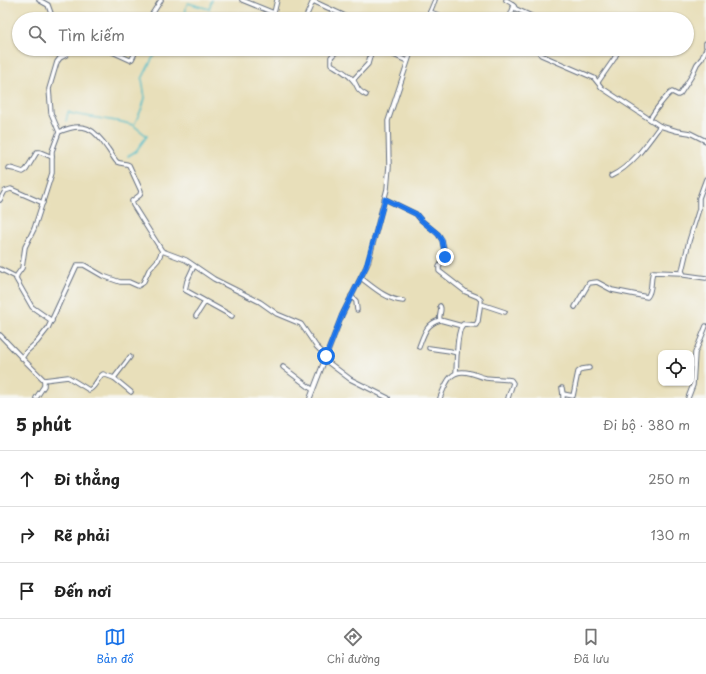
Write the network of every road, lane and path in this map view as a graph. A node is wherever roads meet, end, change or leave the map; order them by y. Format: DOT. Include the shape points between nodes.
graph roads {
  1 [pos="39,0"];
  2 [pos="161,0"];
  3 [pos="242,0"];
  4 [pos="278,0"];
  5 [pos="434,0"];
  6 [pos="506,0"];
  7 [pos="313,1"];
  8 [pos="514,6"];
  9 [pos="51,12"];
  10 [pos="153,12"];
  11 [pos="272,12"];
  12 [pos="274,12"];
  13 [pos="308,12"];
  14 [pos="337,12"];
  15 [pos="430,12"];
  16 [pos="512,12"];
  17 [pos="522,12"];
  18 [pos="706,46"];
  19 [pos="64,56"];
  20 [pos="121,56"];
  21 [pos="134,56"];
  22 [pos="332,56"];
  23 [pos="370,56"];
  24 [pos="396,56"];
  25 [pos="409,56"];
  26 [pos="543,56"];
  27 [pos="615,56"];
  28 [pos="407,61"];
  29 [pos="354,80"];
  30 [pos="598,82"];
  31 [pos="366,94"];
  32 [pos="650,119"];
  33 [pos="660,126"];
  34 [pos="59,132"];
  35 [pos="706,141"];
  36 [pos="52,157"];
  37 [pos="8,168"];
  38 [pos="611,176"];
  39 [pos="706,179"];
  40 [pos="385,199"];
  41 [pos="0,200"];
  42 [pos="42,203"];
  43 [pos="162,251"];
  44 [pos="194,266"];
  45 [pos="0,268"];
  46 [pos="682,273"];
  47 [pos="16,277"];
  48 [pos="361,278"];
  49 [pos="706,278"];
  50 [pos="351,296"];
  51 [pos="403,301"];
  52 [pos="205,302"];
  53 [pos="481,304"];
  54 [pos="440,306"];
  55 [pos="575,307"];
  56 [pos="357,310"];
  57 [pos="505,312"];
  58 [pos="196,316"];
  59 [pos="232,316"];
  60 [pos="440,320"];
  61 [pos="52,321"];
  62 [pos="462,326"];
  63 [pos="706,326"];
  64 [pos="0,335"];
  65 [pos="419,347"];
  66 [pos="429,348"];
  67 [pos="457,353"];
  68 [pos="130,357"];
  69 [pos="22,358"];
  70 [pos="326,358"];
  71 [pos="283,367"];
  72 [pos="589,368"];
  73 [pos="456,373"];
  74 [pos="114,378"];
  75 [pos="44,380"];
  76 [pos="562,388"];
  77 [pos="313,390"];
  78 [pos="131,392"];
  79 [pos="563,396"];
  80 [pos="36,398"];
  81 [pos="310,398"];
  82 [pos="388,398"];
  83 [pos="440,398"];
  84 [pos="508,398"];
  85 [pos="688,398"];
  1 -- 9 [label="street" via="48,5"];
  2 -- 10 [label="street"];
  3 -- 11 [label="street"];
  4 -- 12 [label="street"];
  5 -- 15 [label="street"];
  6 -- 8 [label="street"];
  7 -- 13 [label="street"];
  7 -- 14 [label="street"];
  8 -- 16 [label="street"];
  8 -- 17 [label="street"];
  18 -- 32 [label="street" via="702,58 680,94 669,93"];
  19 -- 34 [label="street" via="57,62 49,89 51,113"];
  20 -- 21 [label="street" via="130,60"];
  22 -- 29 [label="street" via="331,64"];
  23 -- 29 [label="street" via="368,64"];
  24 -- 28 [label="street"];
  25 -- 28 [label="street"];
  26 -- 30 [label="street" via="591,76"];
  27 -- 30 [label="street"];
  28 -- 40 [label="street" via="388,121 389,166"];
  29 -- 31 [label="street" via="358,89"];
  30 -- 32 [label="street" via="602,88"];
  32 -- 33 [label="street"];
  33 -- 35 [label="street" via="690,133"];
  33 -- 38 [label="street" via="629,164"];
  34 -- 36 [label="street"];
  34 -- 43 [label="street" via="70,128 87,127 101,139 116,161 129,165 141,191 132,201 133,205"];
  36 -- 37 [label="street" via="37,152 24,172"];
  36 -- 42 [label="street" via="52,173"];
  39 -- 46 [label="street" via="699,198 699,209"];
  40 -- 48 [label="street" via="368,263"];
  40 -- 53 [label="street" via="416,214 438,234 445,253 439,271 466,292 480,298"];
  41 -- 42 [label="street" via="5,191 11,189"];
  42 -- 47 [label="street" via="25,247 22,268"];
  43 -- 44 [label="street" via="186,260"];
  43 -- 61 [label="street" via="149,270 144,283 138,286 103,276 84,265 77,265"];
  44 -- 52 [label="street" via="185,290"];
  44 -- 70 [label="street" via="277,314 301,324"];
  45 -- 47 [label="street"];
  46 -- 49 [label="street"];
  46 -- 55 [label="street" via="653,272 650,294 647,297 612,290 597,282 589,283"];
  47 -- 61 [label="street" via="17,284 32,307"];
  48 -- 50 [label="street"];
  48 -- 51 [label="street" via="389,298"];
  50 -- 56 [label="street" via="356,301"];
  50 -- 70 [label="street"];
  52 -- 58 [label="street"];
  52 -- 59 [label="street"];
  53 -- 57 [label="street"];
  53 -- 62 [label="street" via="476,325"];
  54 -- 60 [label="street"];
  60 -- 62 [label="street"];
  60 -- 65 [label="street" via="429,325"];
  61 -- 69 [label="street"];
  62 -- 67 [label="street"];
  63 -- 85 [label="street" via="695,353 693,386"];
  64 -- 69 [label="street"];
  66 -- 67 [label="street"];
  67 -- 73 [label="street"];
  68 -- 74 [label="street"];
  69 -- 75 [label="street"];
  70 -- 77 [label="street"];
  70 -- 82 [label="street" via="350,379"];
  71 -- 77 [label="street"];
  72 -- 79 [label="street" via="578,372 574,396"];
  73 -- 83 [label="street" via="447,381"];
  73 -- 84 [label="street" via="468,372 487,378 511,380 513,383"];
  74 -- 75 [label="street" via="102,375 90,390 68,376"];
  74 -- 78 [label="street"];
  75 -- 80 [label="street" via="44,386"];
  76 -- 79 [label="street"];
  77 -- 81 [label="street"];
}
